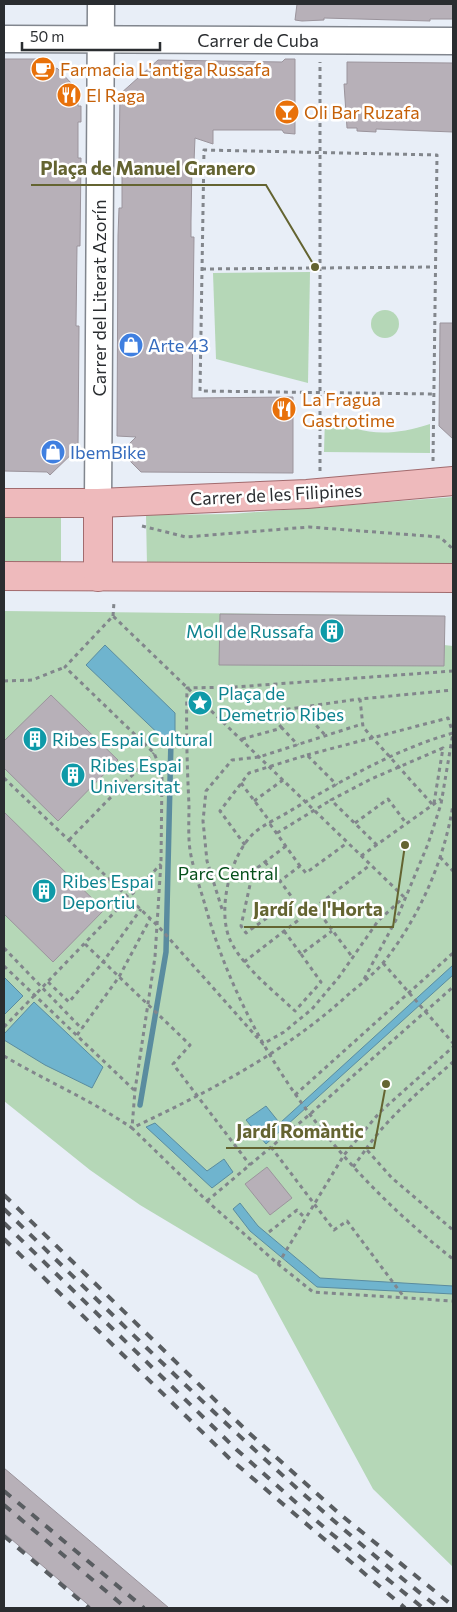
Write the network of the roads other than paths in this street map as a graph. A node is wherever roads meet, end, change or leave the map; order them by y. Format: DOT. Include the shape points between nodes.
graph roads {
  1 [pos="101,4"];
  2 [pos="4,39"];
  3 [pos="101,40"];
  4 [pos="453,41"];
  5 [pos="443,473"];
  6 [pos="4,502"];
  7 [pos="98,503"];
  8 [pos="4,576"];
  9 [pos="98,577"];
  10 [pos="453,578"];
  1 -- 3 [label="street, Carrer del Literat Azorín"];
  2 -- 3 [label="street, Carrer de Cuba"];
  3 -- 4 [label="street, Carrer de Cuba"];
  3 -- 7 [label="street, Carrer del Literat Azorín"];
  5 -- 7 [label="main road, Carrer de les Filipines" via="307,494"];
  6 -- 7 [label="main road, Carrer de les Filipines"];
  7 -- 9 [label="main road"];
  8 -- 9 [label="main road"];
  9 -- 10 [label="main road"];
}
